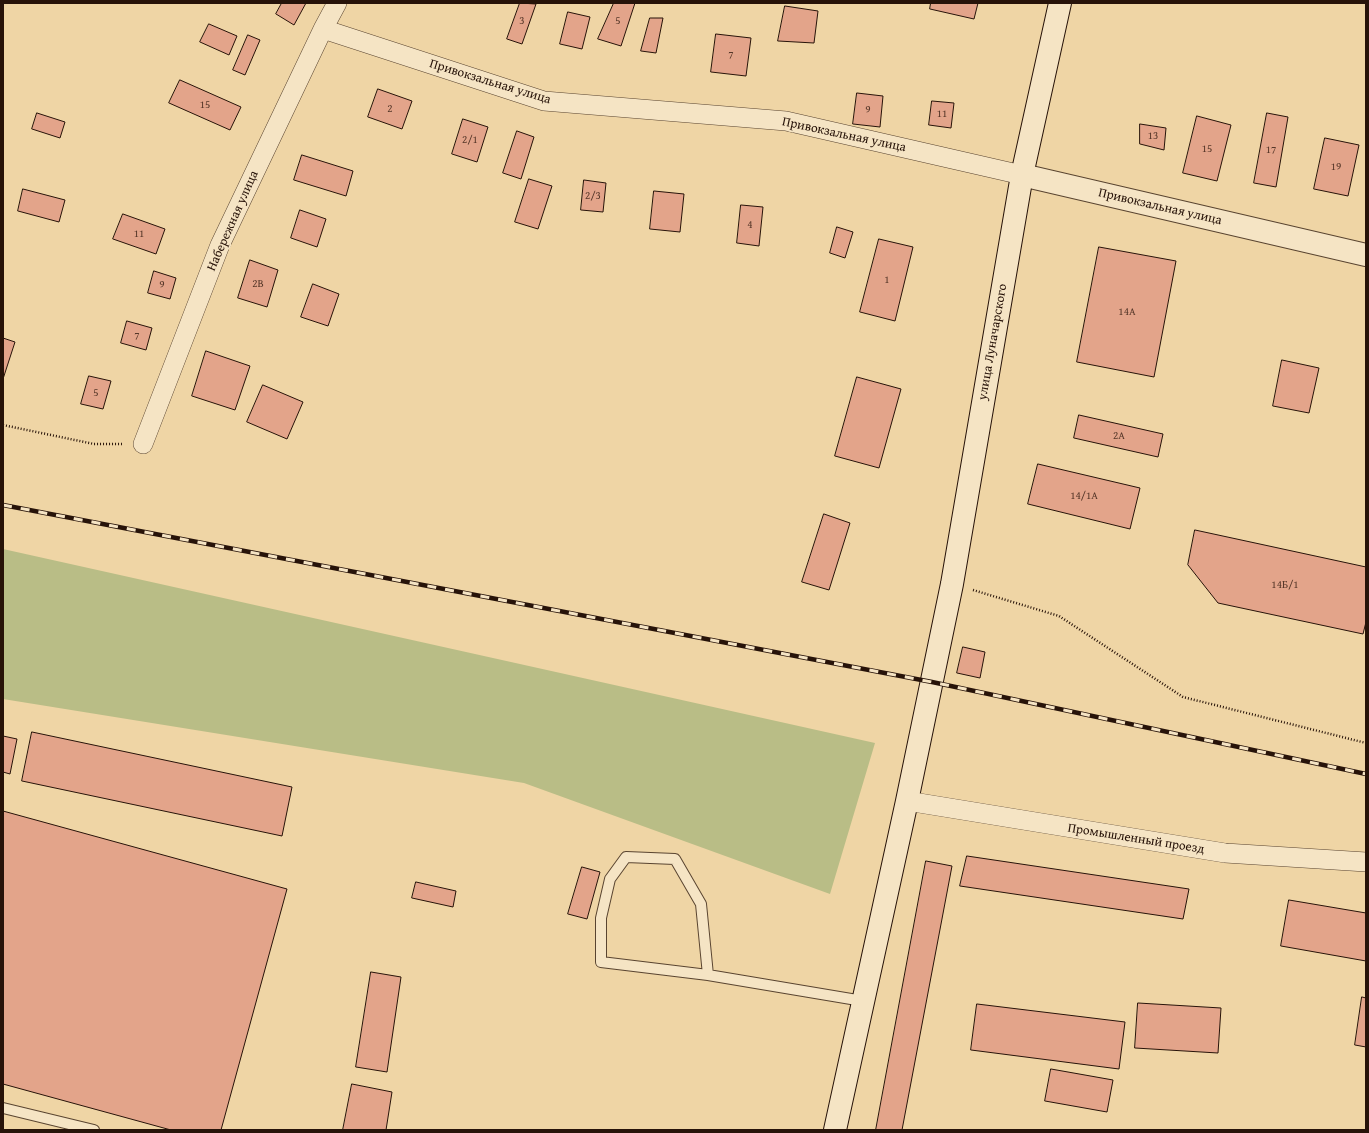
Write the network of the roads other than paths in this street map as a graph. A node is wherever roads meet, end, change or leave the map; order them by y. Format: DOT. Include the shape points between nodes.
graph roads {
  1 [pos="337,3"];
  2 [pos="1060,3"];
  3 [pos="323,29"];
  4 [pos="1022,174"];
  5 [pos="1366,255"];
  6 [pos="143,444"];
  7 [pos="907,801"];
  8 [pos="1366,862"];
  9 [pos="708,975"];
  10 [pos="864,1001"];
  11 [pos="3,1108"];
  12 [pos="94,1130"];
  13 [pos="835,1130"];
  1 -- 3 [label="street, Набережная улица"];
  2 -- 4 [label="main road, улица Луначарского"];
  3 -- 4 [label="street, Привокзальная улица" via="544,102 786,121"];
  3 -- 6 [label="street, Набережная улица" via="220,245"];
  4 -- 5 [label="main road, Привокзальная улица"];
  4 -- 7 [label="main road, улица Луначарского" via="952,584"];
  7 -- 8 [label="street, Промышленный проезд" via="1225,853"];
  7 -- 10 [label="main road, улица Луначарского"];
  9 -- 9 [label="lane" via="701,904 675,859 626,857 610,879 601,918 601,962"];
  9 -- 10 [label="lane"];
  10 -- 13 [label="main road, улица Луначарского"];
  11 -- 12 [label="lane"];
}
